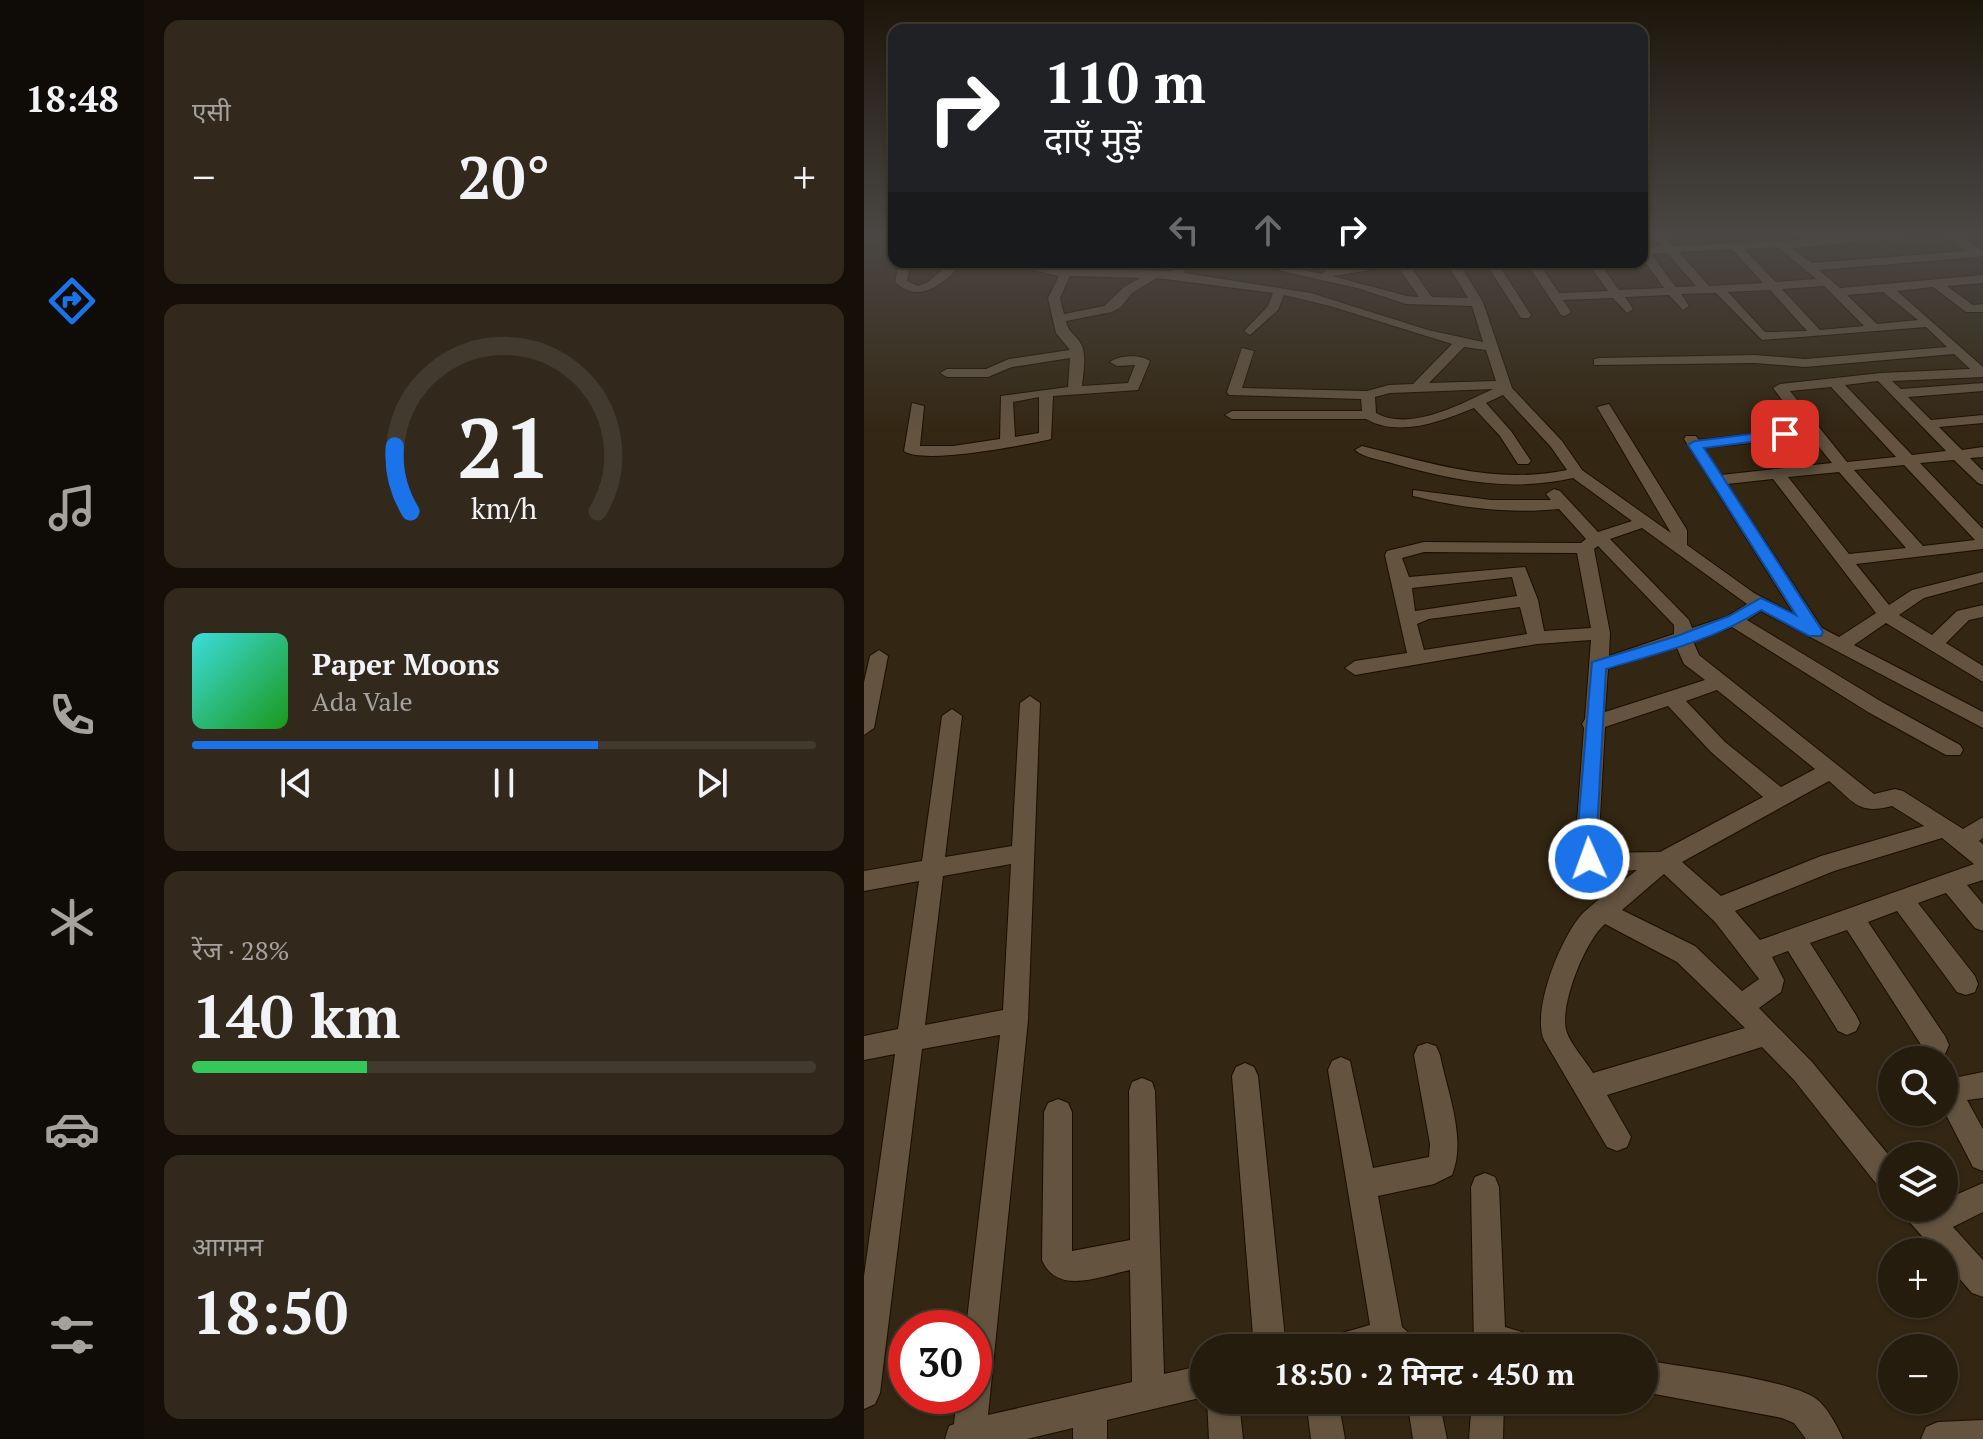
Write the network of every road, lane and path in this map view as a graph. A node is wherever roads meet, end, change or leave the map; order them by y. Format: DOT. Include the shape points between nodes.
graph roads {
  1 [pos="1054,300"];
  2 [pos="1120,300"];
  3 [pos="1276,300"];
  4 [pos="1319,300"];
  5 [pos="1420,300"];
  6 [pos="1428,300"];
  7 [pos="1515,300"];
  8 [pos="1557,300"];
  9 [pos="1620,300"];
  10 [pos="1679,300"];
  11 [pos="1725,300"];
  12 [pos="1786,300"];
  13 [pos="1845,300"];
  14 [pos="1901,300"];
  15 [pos="1477,302"];
  16 [pos="1430,303"];
  17 [pos="1683,306"];
  18 [pos="1976,308"];
  19 [pos="1627,309"];
  20 [pos="1565,312"];
  21 [pos="1525,315"];
  22 [pos="1058,319"];
  23 [pos="1983,320"];
  24 [pos="1929,323"];
  25 [pos="1874,328"];
  26 [pos="1250,331"];
  27 [pos="1817,334"];
  28 [pos="1459,344"];
  29 [pos="1493,347"];
  30 [pos="1958,350"];
  31 [pos="1247,351"];
  32 [pos="1077,353"];
  33 [pos="1117,362"];
  34 [pos="1599,362"];
  35 [pos="947,373"];
  36 [pos="1881,377"];
  37 [pos="1982,378"];
  38 [pos="1834,382"];
  39 [pos="1505,387"];
  40 [pos="1417,388"];
  41 [pos="1075,391"];
  42 [pos="1046,392"];
  43 [pos="1901,393"];
  44 [pos="1368,395"];
  45 [pos="1477,402"];
  46 [pos="917,406"];
  47 [pos="1604,407"];
  48 [pos="1232,415"];
  49 [pos="1369,415"];
  50 [pos="1983,419"];
  51 [pos="1930,424"];
  52 [pos="1815,431"];
  53 [pos="1008,442"];
  54 [pos="1362,450"];
  55 [pos="1983,452"];
  56 [pos="1958,454"];
  57 [pos="1906,460"];
  58 [pos="1523,461"];
  59 [pos="1842,466"];
  60 [pos="1576,473"];
  61 [pos="1777,474"];
  62 [pos="1717,480"];
  63 [pos="1983,480"];
  64 [pos="1543,482"];
  65 [pos="1419,493"];
  66 [pos="1563,504"];
  67 [pos="1642,523"];
  68 [pos="1593,542"];
  69 [pos="1983,542"];
  70 [pos="1679,549"];
  71 [pos="1918,551"];
  72 [pos="1844,560"];
  73 [pos="1983,577"];
  74 [pos="1402,583"];
  75 [pos="1529,600"];
  76 [pos="1761,603"];
  77 [pos="1983,611"];
  78 [pos="1888,616"];
  79 [pos="1734,620"];
  80 [pos="1409,621"];
  81 [pos="1815,632"];
  82 [pos="1601,633"];
  83 [pos="1537,638"];
  84 [pos="1683,640"];
  85 [pos="1934,644"];
  86 [pos="1840,645"];
  87 [pos="879,656"];
  88 [pos="1418,658"];
  89 [pos="1598,666"];
  90 [pos="1355,668"];
  91 [pos="1983,675"];
  92 [pos="1718,683"];
  93 [pos="1672,698"];
  94 [pos="1030,703"];
  95 [pos="952,716"];
  96 [pos="1983,721"];
  97 [pos="1592,724"];
  98 [pos="864,728"];
  99 [pos="1953,750"];
  100 [pos="1831,770"];
  101 [pos="1778,797"];
  102 [pos="1983,826"];
  103 [pos="1953,834"];
  104 [pos="1022,853"];
  105 [pos="1983,858"];
  106 [pos="1662,862"];
  107 [pos="930,870"];
  108 [pos="1983,870"];
  109 [pos="864,881"];
  110 [pos="1951,882"];
  111 [pos="1902,900"];
  112 [pos="1719,907"];
  113 [pos="1602,911"];
  114 [pos="1852,918"];
  115 [pos="1983,921"];
  116 [pos="1794,939"];
  117 [pos="1754,953"];
  118 [pos="1966,984"];
  119 [pos="1741,1007"];
  120 [pos="1015,1020"];
  121 [pos="1847,1023"];
  122 [pos="1766,1034"];
  123 [pos="913,1040"];
  124 [pos="1936,1045"];
  125 [pos="864,1048"];
  126 [pos="1427,1055"];
  127 [pos="1341,1070"];
  128 [pos="1245,1076"];
  129 [pos="1983,1085"];
  130 [pos="1588,1088"];
  131 [pos="1142,1091"];
  132 [pos="1058,1112"];
  133 [pos="1617,1137"];
  134 [pos="1983,1157"];
  135 [pos="1878,1164"];
  136 [pos="1361,1185"];
  137 [pos="1485,1187"];
  138 [pos="1983,1197"];
  139 [pos="1958,1204"];
  140 [pos="1928,1222"];
  141 [pos="1145,1252"];
  142 [pos="1983,1282"];
  143 [pos="1269,1334"];
  144 [pos="1393,1334"];
  145 [pos="1490,1334"];
  146 [pos="1658,1379"];
  147 [pos="1190,1384"];
  148 [pos="864,1393"];
  149 [pos="1148,1394"];
  150 [pos="1224,1414"];
  151 [pos="1324,1414"];
  152 [pos="1426,1414"];
  153 [pos="1487,1414"];
  154 [pos="1090,1424"];
  155 [pos="1983,1437"];
  156 [pos="965,1438"];
  157 [pos="1226,1439"];
  158 [pos="1328,1439"];
  159 [pos="1430,1439"];
  160 [pos="1486,1439"];
  161 [pos="1826,1439"];
  162 [pos="1938,1439"];
  1 -- 22 [label="street"];
  2 -- 22 [label="street" via="1108,309"];
  3 -- 26 [label="street"];
  4 -- 28 [label="street"];
  5 -- 16 [label="street"];
  6 -- 16 [label="street"];
  7 -- 21 [label="street"];
  8 -- 20 [label="street"];
  9 -- 19 [label="street"];
  10 -- 17 [label="street"];
  11 -- 27 [label="street" via="1762,336"];
  12 -- 27 [label="street"];
  13 -- 25 [label="street"];
  14 -- 24 [label="street"];
  15 -- 16 [label="street"];
  15 -- 29 [label="street"];
  18 -- 23 [label="street"];
  22 -- 32 [label="street"];
  24 -- 25 [label="street"];
  24 -- 30 [label="street"];
  25 -- 27 [label="street"];
  28 -- 29 [label="street"];
  28 -- 40 [label="street"];
  29 -- 39 [label="street"];
  30 -- 34 [label="street" via="1805,363"];
  30 -- 37 [label="street"];
  31 -- 44 [label="street" via="1234,392"];
  32 -- 35 [label="street" via="1014,362 988,373"];
  32 -- 41 [label="street"];
  33 -- 41 [label="street" via="1143,361 1133,387"];
  36 -- 37 [label="street"];
  36 -- 38 [label="street"];
  36 -- 43 [label="street"];
  37 -- 43 [label="street"];
  38 -- 52 [label="street" via="1780,388"];
  38 -- 57 [label="street"];
  39 -- 40 [label="street"];
  39 -- 45 [label="street"];
  39 -- 60 [label="street"];
  40 -- 44 [label="street"];
  41 -- 42 [label="street"];
  42 -- 53 [label="street" via="1046,436"];
  42 -- 53 [label="street" via="1006,399"];
  43 -- 51 [label="street"];
  44 -- 49 [label="street"];
  45 -- 49 [label="street" via="1427,421 1377,421"];
  45 -- 58 [label="street"];
  46 -- 53 [label="street" via="912,451"];
  47 -- 70 [label="street" via="1679,530"];
  48 -- 49 [label="street"];
  50 -- 51 [label="street"];
  51 -- 56 [label="street"];
  52 -- 59 [label="street"];
  52 -- 62 [label="street" via="1693,442"];
  54 -- 64 [label="street" via="1466,478"];
  55 -- 56 [label="street"];
  56 -- 57 [label="street"];
  56 -- 63 [label="street"];
  57 -- 59 [label="street"];
  57 -- 69 [label="street"];
  59 -- 61 [label="street"];
  59 -- 71 [label="street"];
  60 -- 64 [label="street"];
  60 -- 67 [label="street"];
  61 -- 62 [label="street"];
  61 -- 72 [label="street"];
  62 -- 81 [label="street"];
  64 -- 66 [label="street"];
  65 -- 66 [label="street" via="1496,508"];
  66 -- 68 [label="street"];
  67 -- 68 [label="street"];
  67 -- 70 [label="street"];
  68 -- 74 [label="street" via="1397,552 1394,563"];
  68 -- 82 [label="street"];
  68 -- 84 [label="street" via="1683,624"];
  69 -- 71 [label="street"];
  70 -- 76 [label="street"];
  71 -- 72 [label="street"];
  72 -- 78 [label="street"];
  73 -- 78 [label="street" via="1918,594"];
  74 -- 75 [label="street" via="1519,571"];
  74 -- 80 [label="street"];
  75 -- 80 [label="street" via="1425,614"];
  75 -- 83 [label="street"];
  76 -- 79 [label="street"];
  76 -- 81 [label="street"];
  77 -- 85 [label="street" via="1963,615"];
  78 -- 85 [label="street"];
  78 -- 86 [label="street"];
  79 -- 84 [label="street"];
  79 -- 99 [label="street"];
  80 -- 88 [label="street" via="1407,632"];
  81 -- 86 [label="street"];
  82 -- 83 [label="street"];
  82 -- 89 [label="street"];
  83 -- 88 [label="street"];
  84 -- 89 [label="street"];
  84 -- 92 [label="street" via="1691,659"];
  85 -- 91 [label="street"];
  86 -- 96 [label="street"];
  87 -- 98 [label="street"];
  88 -- 90 [label="street"];
  89 -- 97 [label="street"];
  92 -- 93 [label="street"];
  92 -- 100 [label="street"];
  93 -- 97 [label="street"];
  93 -- 101 [label="street" via="1718,747"];
  94 -- 104 [label="street"];
  95 -- 107 [label="street"];
  97 -- 106 [label="street" via="1589,859"];
  100 -- 101 [label="street"];
  100 -- 103 [label="street" via="1871,803 1895,797"];
  101 -- 106 [label="street"];
  102 -- 103 [label="street"];
  103 -- 105 [label="street"];
  103 -- 112 [label="street" via="1829,863"];
  104 -- 107 [label="street"];
  104 -- 120 [label="street"];
  106 -- 112 [label="street"];
  106 -- 113 [label="street"];
  107 -- 109 [label="street"];
  107 -- 123 [label="street"];
  108 -- 110 [label="street"];
  110 -- 111 [label="street"];
  110 -- 115 [label="street"];
  111 -- 114 [label="street"];
  111 -- 118 [label="street"];
  112 -- 117 [label="street"];
  113 -- 119 [label="street" via="1686,954"];
  113 -- 130 [label="street" via="1571,954 1553,1011 1553,1032"];
  114 -- 116 [label="street"];
  114 -- 124 [label="street"];
  116 -- 117 [label="street"];
  116 -- 121 [label="street"];
  117 -- 119 [label="street" via="1772,984"];
  119 -- 122 [label="street"];
  120 -- 123 [label="street"];
  120 -- 156 [label="street"];
  122 -- 130 [label="street"];
  122 -- 135 [label="street"];
  123 -- 125 [label="street"];
  123 -- 148 [label="street"];
  126 -- 136 [label="street" via="1444,1144 1442,1165"];
  127 -- 136 [label="street"];
  128 -- 143 [label="street"];
  129 -- 134 [label="street" via="1953,1089 1953,1101"];
  130 -- 133 [label="street"];
  131 -- 141 [label="street"];
  132 -- 141 [label="street" via="1057,1260 1074,1266"];
  136 -- 144 [label="street"];
  137 -- 145 [label="street"];
  138 -- 139 [label="street"];
  140 -- 142 [label="street"];
  141 -- 149 [label="street"];
  146 -- 161 [label="street" via="1805,1410"];
  147 -- 149 [label="street"];
  149 -- 154 [label="street"];
  150 -- 157 [label="street"];
  151 -- 158 [label="street"];
  152 -- 159 [label="street"];
  153 -- 160 [label="street"];
  154 -- 156 [label="street"];
  155 -- 162 [label="street"];
}
